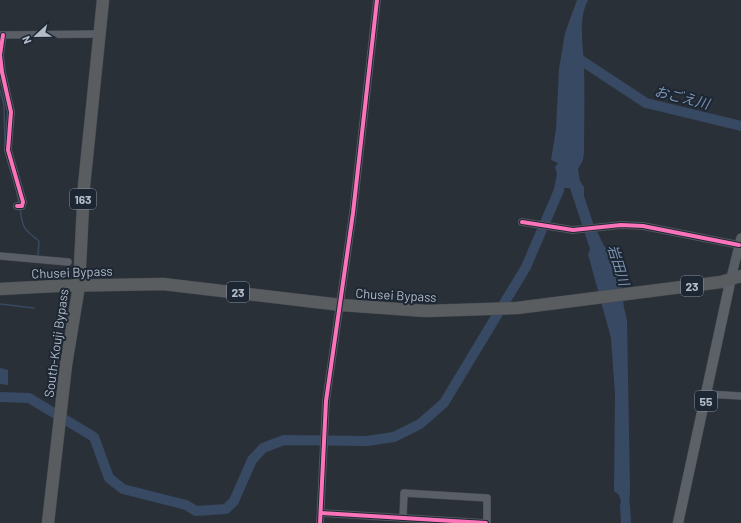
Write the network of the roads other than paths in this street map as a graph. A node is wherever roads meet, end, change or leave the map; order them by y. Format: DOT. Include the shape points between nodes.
graph roads {
  1 [pos="103,0"];
  2 [pos="377,0"];
  3 [pos="99,34"];
  4 [pos="1,35"];
  5 [pos="20,206"];
  6 [pos="522,222"];
  7 [pos="740,242"];
  8 [pos="0,256"];
  9 [pos="68,262"];
  10 [pos="736,277"];
  11 [pos="79,286"];
  12 [pos="0,289"];
  13 [pos="340,305"];
  14 [pos="707,394"];
  15 [pos="741,396"];
  16 [pos="321,513"];
  17 [pos="403,518"];
  18 [pos="48,523"];
  19 [pos="320,523"];
  20 [pos="486,523"];
  21 [pos="678,523"];
  1 -- 3 [label="highway, South-Kouji Bypass / 163"];
  2 -- 13 [label="street"];
  3 -- 4 [label="street"];
  3 -- 11 [label="highway, South-Kouji Bypass / 163" via="84,186"];
  4 -- 5 [label="street" via="2,72 11,112 8,150"];
  6 -- 7 [label="street" via="576,230 643,226"];
  7 -- 10 [label="main road"];
  8 -- 9 [label="street"];
  10 -- 13 [label="highway, Chusei Bypass / 23" via="721,282 572,302 476,311 426,312"];
  10 -- 14 [label="main road, 55"];
  11 -- 12 [label="highway, Chusei Bypass / 23"];
  11 -- 13 [label="highway, Chusei Bypass / 23" via="163,284"];
  11 -- 18 [label="highway, South-Kouji Bypass / 163" via="62,398"];
  13 -- 16 [label="street" via="326,402"];
  14 -- 15 [label="street"];
  14 -- 21 [label="main road, 55"];
  16 -- 17 [label="street"];
  16 -- 19 [label="street"];
  17 -- 20 [label="street"];
  17 -- 20 [label="street" via="404,493 488,498"];
}
